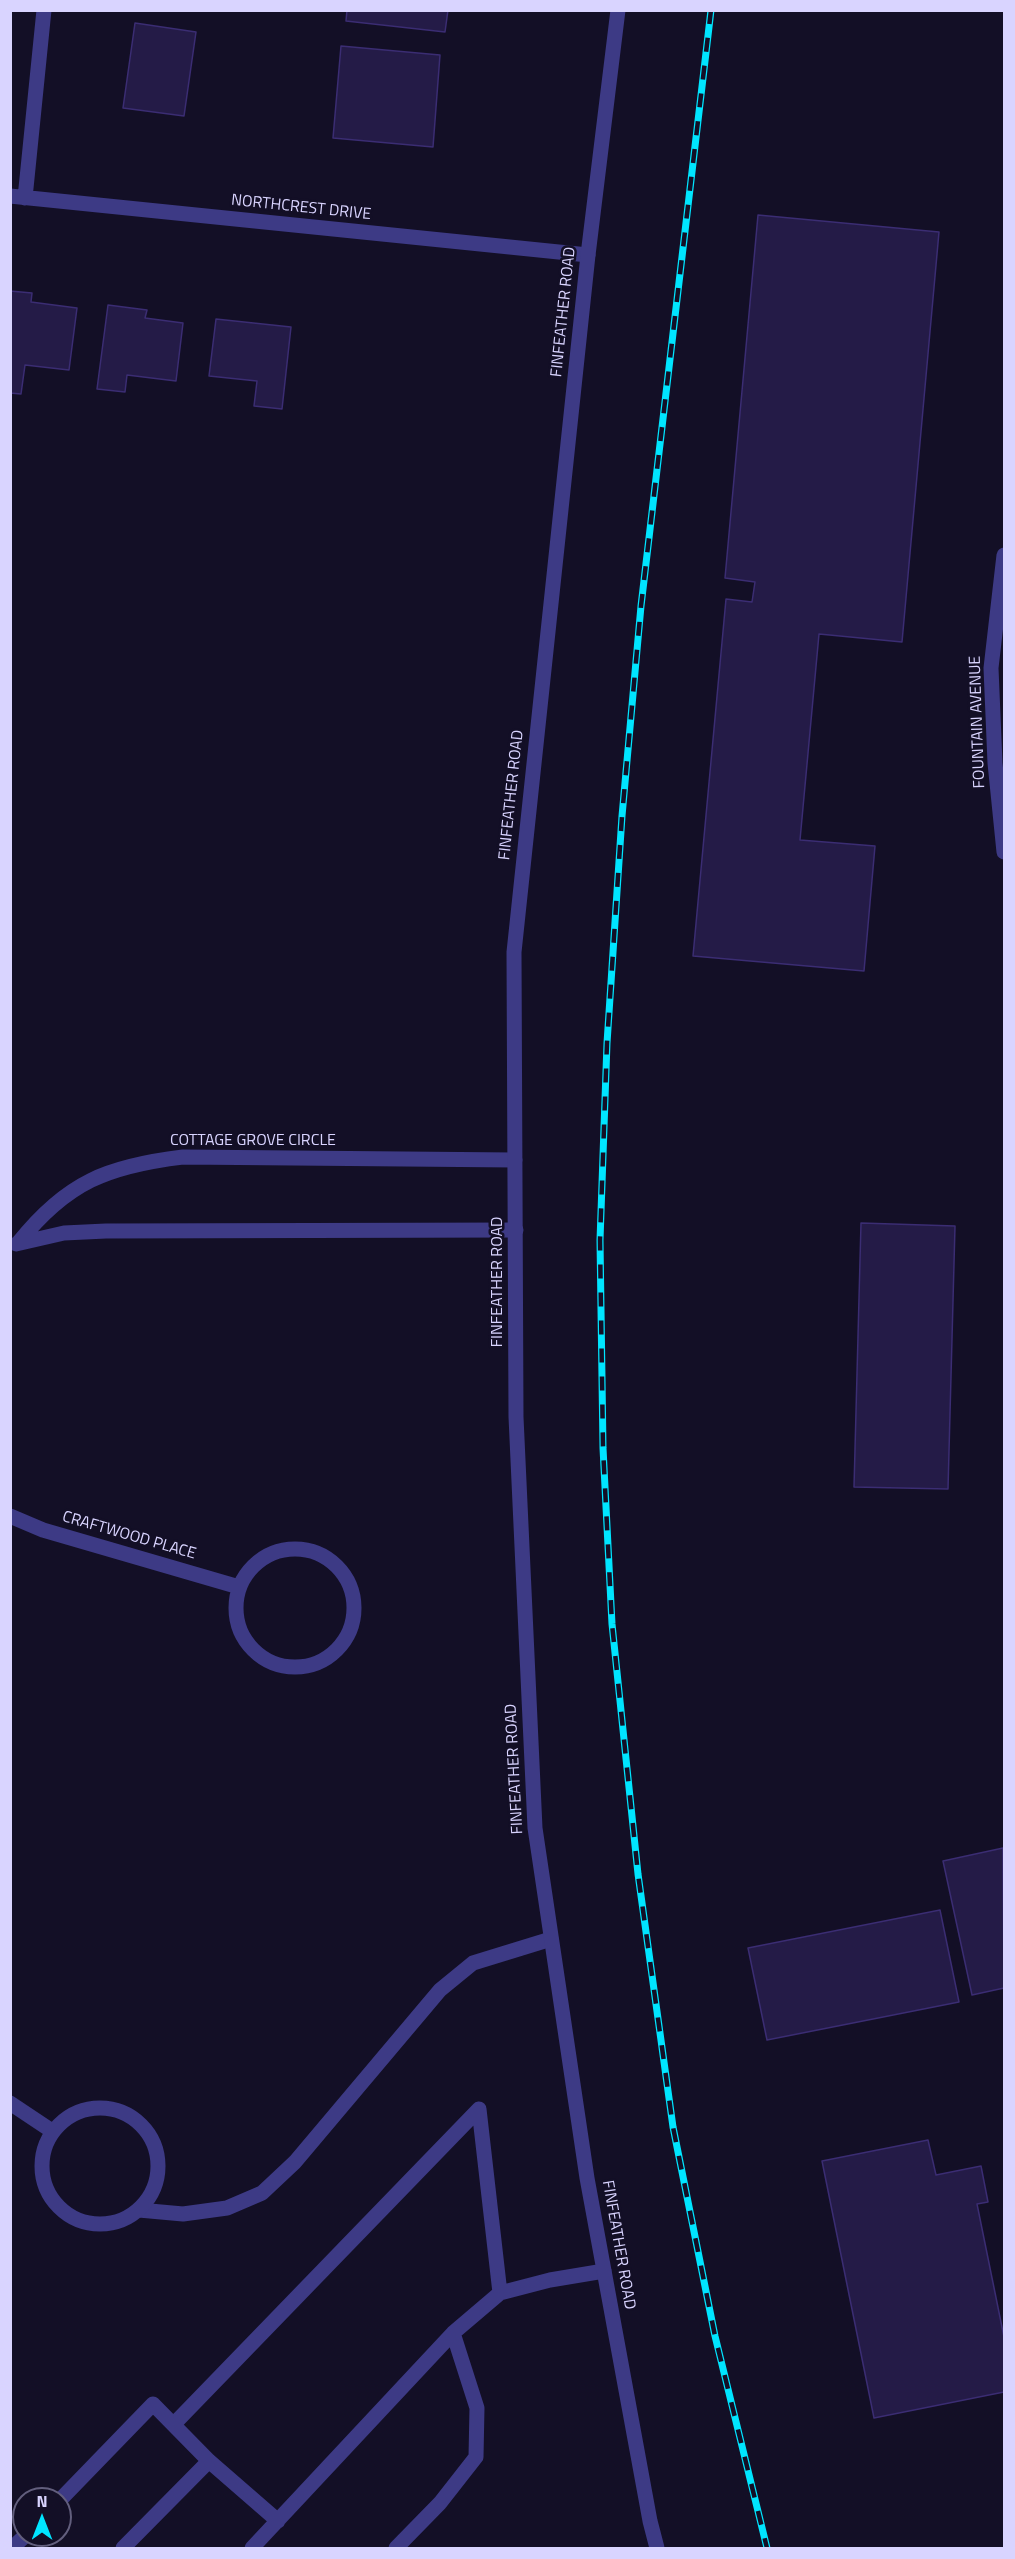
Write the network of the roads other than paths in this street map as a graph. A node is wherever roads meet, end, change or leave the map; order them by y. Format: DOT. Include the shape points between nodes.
graph roads {
  1 [pos="44,10"];
  2 [pos="618,10"];
  3 [pos="18,197"];
  4 [pos="588,255"];
  5 [pos="1005,555"];
  6 [pos="1005,852"];
  7 [pos="515,1160"];
  8 [pos="516,1230"];
  9 [pos="15,1244"];
  10 [pos="10,1516"];
  11 [pos="239,1587"];
  12 [pos="551,1939"];
  13 [pos="10,2103"];
  14 [pos="52,2131"];
  15 [pos="139,2210"];
  16 [pos="604,2271"];
  17 [pos="500,2293"];
  18 [pos="453,2333"];
  19 [pos="174,2424"];
  20 [pos="209,2461"];
  21 [pos="72,2488"];
  22 [pos="278,2522"];
  23 [pos="123,2548"];
  24 [pos="252,2548"];
  25 [pos="396,2548"];
  26 [pos="657,2548"];
  1 -- 3 [label="street"];
  2 -- 4 [label="street, FINFEATHER ROAD"];
  3 -- 4 [label="street, NORTHCREST DRIVE"];
  4 -- 7 [label="street, FINFEATHER ROAD" via="514,952"];
  5 -- 6 [label="street, FOUNTAIN AVENUE" via="991,668 995,763"];
  7 -- 8 [label="street, FINFEATHER ROAD"];
  7 -- 9 [label="street, COTTAGE GROVE CIRCLE" via="183,1157 154,1161 87,1182 41,1215"];
  8 -- 9 [label="street, COTTAGE GROVE CIRCLE" via="106,1231 64,1233"];
  8 -- 12 [label="street, FINFEATHER ROAD" via="516,1418 535,1828"];
  10 -- 11 [label="street, CRAFTWOOD PLACE" via="43,1530"];
  11 -- 11 [label="street" via="235,1606 238,1625 246,1642 275,1664 313,1665 330,1656 352,1625 355,1607 351,1587 340,1569 305,1550 285,1550 265,1557 249,1570"];
  12 -- 15 [label="street" via="473,1963 440,1990 295,2162 262,2193 227,2208 183,2214"];
  12 -- 16 [label="street, FINFEATHER ROAD"];
  13 -- 14 [label="street"];
  14 -- 15 [label="street" via="43,2148 41,2167 44,2186 53,2202 85,2223 122,2220"];
  14 -- 15 [label="street" via="84,2109 105,2107 124,2112 141,2123 153,2140 159,2159 151,2195"];
  16 -- 17 [label="street"];
  16 -- 26 [label="street, FINFEATHER ROAD"];
  17 -- 18 [label="street"];
  17 -- 19 [label="street" via="479,2109"];
  18 -- 22 [label="street"];
  18 -- 25 [label="street" via="477,2408 476,2457 440,2503"];
  19 -- 20 [label="street"];
  19 -- 21 [label="street" via="153,2404"];
  20 -- 22 [label="street"];
  20 -- 23 [label="street"];
  22 -- 24 [label="street"];
}
